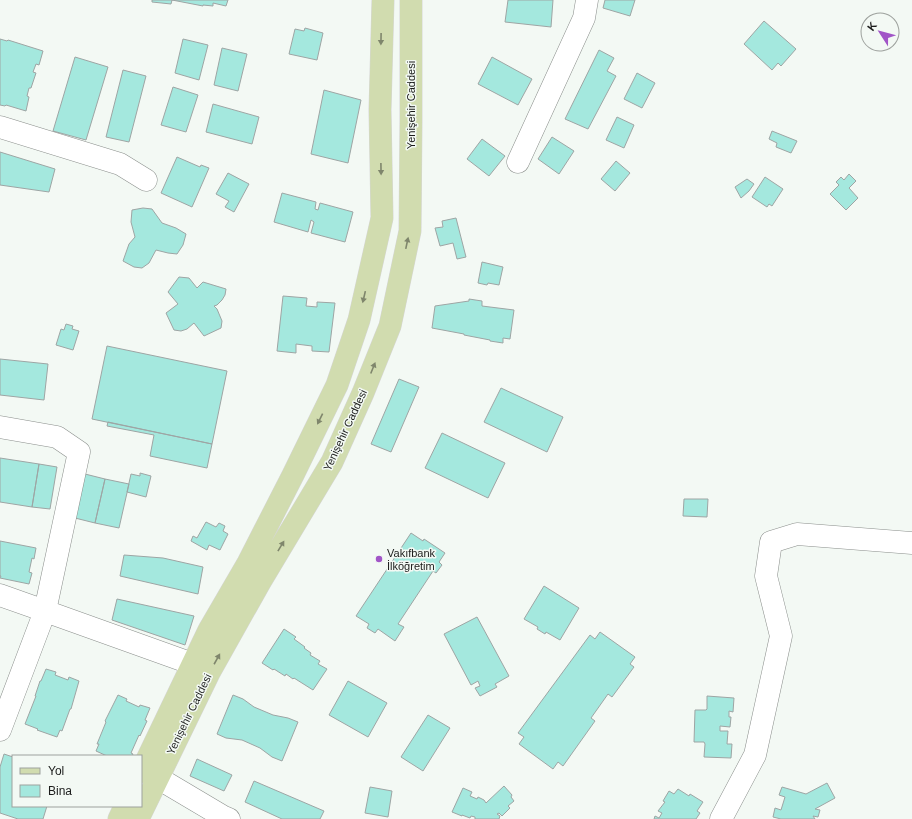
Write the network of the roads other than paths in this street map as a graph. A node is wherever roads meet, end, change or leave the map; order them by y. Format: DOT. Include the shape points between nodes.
graph roads {
  1 [pos="383,0"];
  2 [pos="411,0"];
  3 [pos="587,0"];
  4 [pos="0,127"];
  5 [pos="518,162"];
  6 [pos="146,180"];
  7 [pos="0,427"];
  8 [pos="912,543"];
  9 [pos="0,595"];
  10 [pos="44,611"];
  11 [pos="193,664"];
  12 [pos="0,730"];
  13 [pos="149,775"];
  14 [pos="142,803"];
  15 [pos="124,807"];
  16 [pos="141,807"];
  17 [pos="118,819"];
  18 [pos="138,819"];
  19 [pos="229,819"];
  20 [pos="721,819"];
  1 -- 11 [label="main road, Yenişehir Caddesi, one-way" via="380,110 382,218 359,320 337,385 248,563 209,630"];
  13 -- 2 [label="main road, Yenişehir Caddesi, one-way" via="332,462 390,326 410,231"];
  3 -- 5 [label="street" via="584,18"];
  4 -- 6 [label="street" via="120,164"];
  7 -- 10 [label="street" via="57,438 79,452"];
  8 -- 20 [label="street" via="797,534 771,542 766,576 781,636 755,755"];
  9 -- 10 [label="street"];
  10 -- 11 [label="street"];
  10 -- 12 [label="street"];
  11 -- 13 [label="main road, Yenişehir Caddesi"];
  13 -- 14 [label="main road, Yenişehir Caddesi"];
  13 -- 19 [label="street"];
  15 -- 17 [label="main road"];
  16 -- 18 [label="main road, Yenişehir Caddesi"];
}
